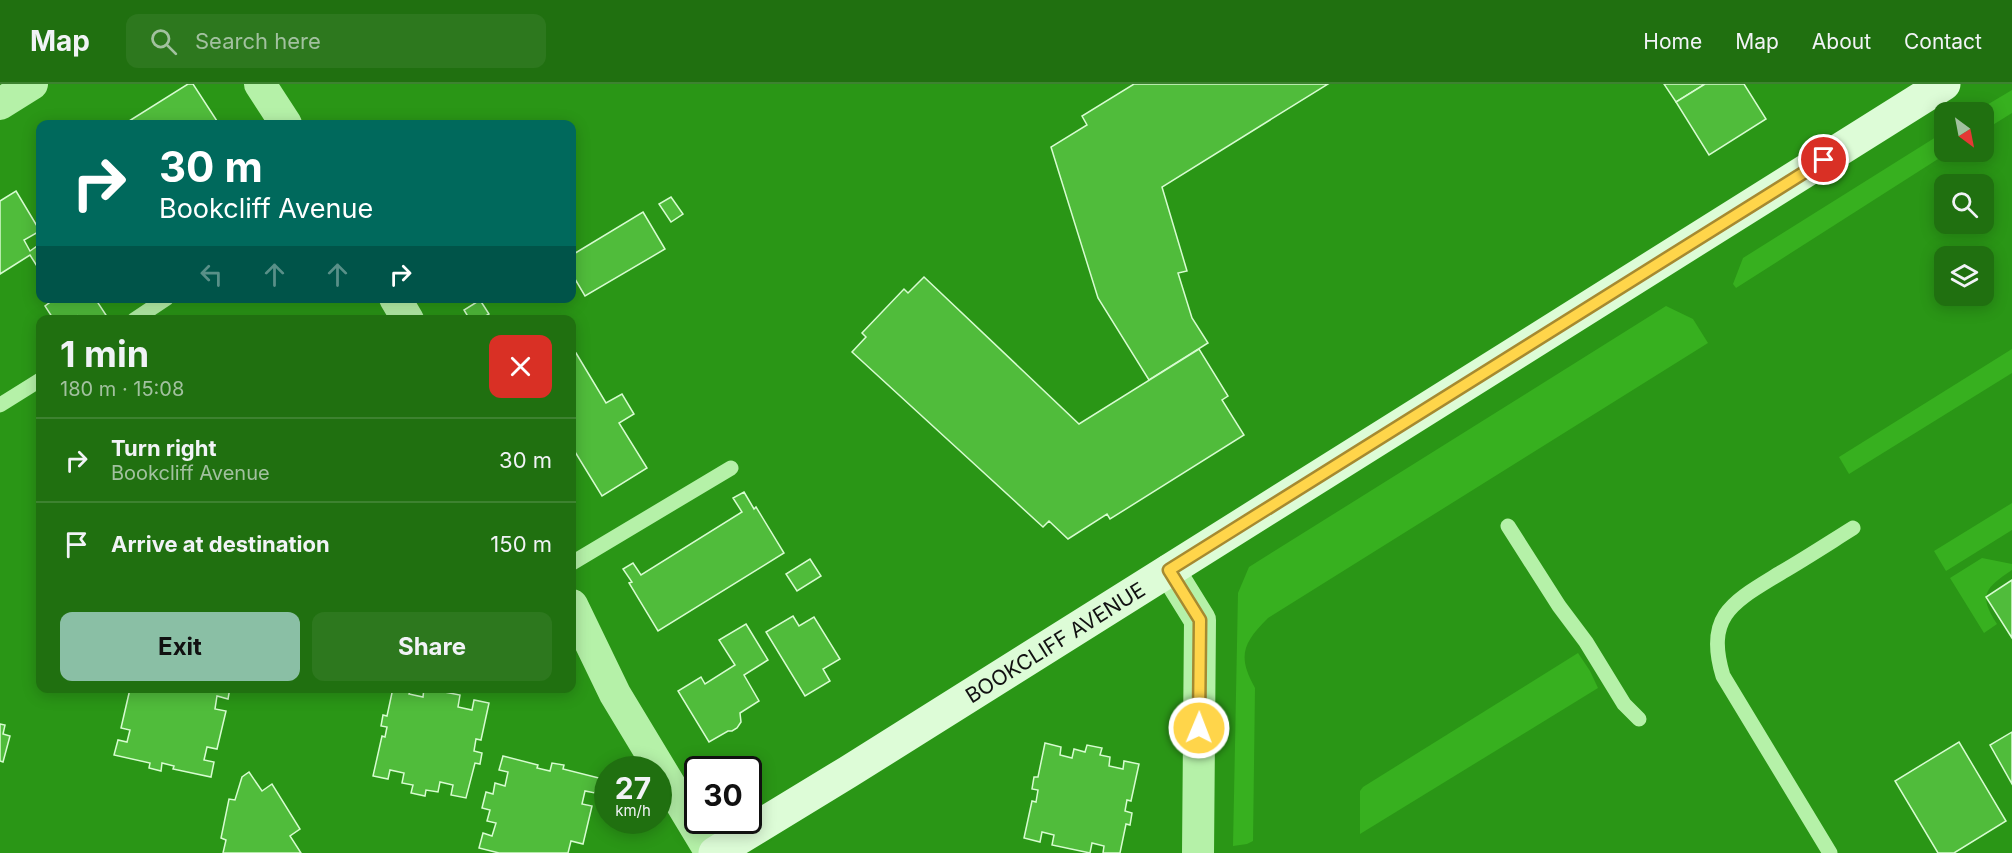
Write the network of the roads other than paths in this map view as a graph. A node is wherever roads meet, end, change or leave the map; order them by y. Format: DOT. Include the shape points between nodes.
graph roads {
  1 [pos="32,84"];
  2 [pos="260,84"];
  3 [pos="1944,84"];
  4 [pos="0,104"];
  5 [pos="283,120"];
  6 [pos="160,303"];
  7 [pos="142,315"];
  8 [pos="36,382"];
  9 [pos="0,405"];
  10 [pos="731,468"];
  11 [pos="1508,526"];
  12 [pos="1853,528"];
  13 [pos="576,561"];
  14 [pos="1169,570"];
  15 [pos="576,613"];
  16 [pos="1639,719"];
  17 [pos="713,853"];
  18 [pos="1198,853"];
  19 [pos="1830,853"];
  1 -- 4 [label="street"];
  2 -- 5 [label="street"];
  3 -- 14 [label="street, BOOKCLIFF AVENUE"];
  6 -- 7 [label="lane"];
  8 -- 9 [label="lane"];
  10 -- 13 [label="lane"];
  11 -- 16 [label="lane" via="1624,704"];
  12 -- 19 [label="lane" via="1738,600 1723,619 1716,646 1723,676"];
  14 -- 17 [label="street, BOOKCLIFF AVENUE"];
  14 -- 18 [label="street" via="1200,620"];
  15 -- 17 [label="street" via="615,694"];
}
